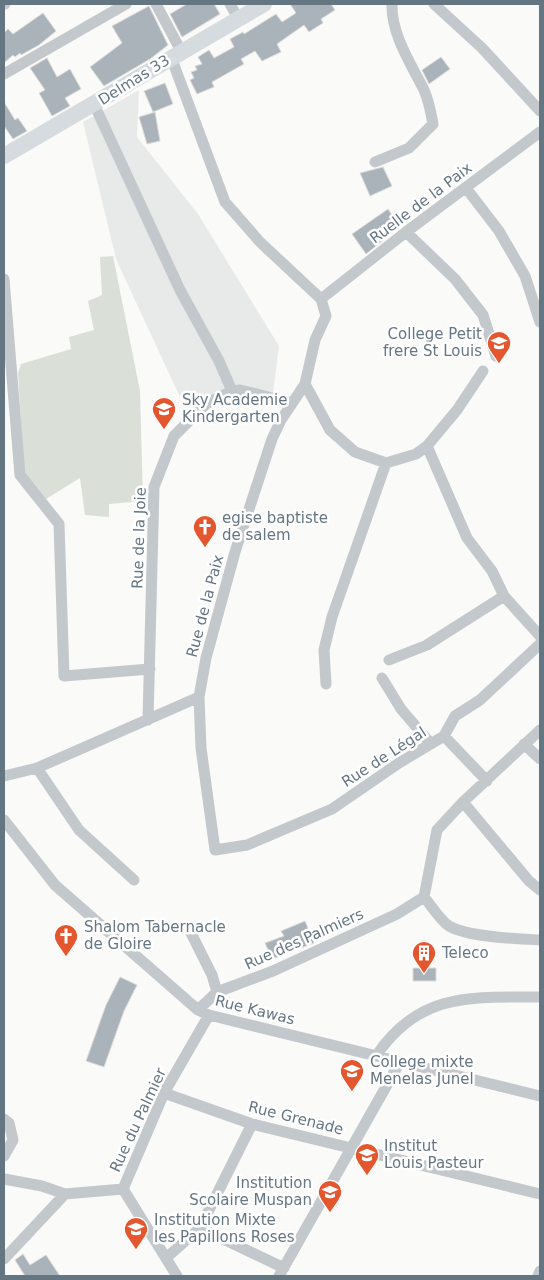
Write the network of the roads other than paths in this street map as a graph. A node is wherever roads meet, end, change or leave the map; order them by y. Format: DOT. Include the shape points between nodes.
graph roads {
  1 [pos="126,4"];
  2 [pos="156,4"];
  3 [pos="264,4"];
  4 [pos="392,4"];
  5 [pos="434,4"];
  6 [pos="234,11"];
  7 [pos="176,54"];
  8 [pos="4,74"];
  9 [pos="94,104"];
  10 [pos="540,111"];
  11 [pos="540,132"];
  12 [pos="4,156"];
  13 [pos="375,162"];
  14 [pos="466,188"];
  15 [pos="406,232"];
  16 [pos="4,279"];
  17 [pos="321,300"];
  18 [pos="540,322"];
  19 [pos="496,356"];
  20 [pos="483,371"];
  21 [pos="305,384"];
  22 [pos="232,391"];
  23 [pos="292,403"];
  24 [pos="427,446"];
  25 [pos="386,463"];
  26 [pos="504,596"];
  27 [pos="540,636"];
  28 [pos="540,644"];
  29 [pos="389,660"];
  30 [pos="150,669"];
  31 [pos="382,678"];
  32 [pos="326,684"];
  33 [pos="200,697"];
  34 [pos="148,720"];
  35 [pos="540,730"];
  36 [pos="444,736"];
  37 [pos="431,744"];
  38 [pos="524,744"];
  39 [pos="540,759"];
  40 [pos="37,768"];
  41 [pos="4,776"];
  42 [pos="487,782"];
  43 [pos="463,802"];
  44 [pos="4,820"];
  45 [pos="214,850"];
  46 [pos="134,880"];
  47 [pos="540,890"];
  48 [pos="424,896"];
  49 [pos="188,927"];
  50 [pos="540,940"];
  51 [pos="217,992"];
  52 [pos="540,997"];
  53 [pos="198,1010"];
  54 [pos="209,1015"];
  55 [pos="376,1056"];
  56 [pos="400,1062"];
  57 [pos="164,1093"];
  58 [pos="540,1096"];
  59 [pos="4,1119"];
  60 [pos="252,1124"];
  61 [pos="351,1147"];
  62 [pos="4,1156"];
  63 [pos="4,1179"];
  64 [pos="123,1189"];
  65 [pos="65,1194"];
  66 [pos="540,1194"];
  67 [pos="200,1228"];
  68 [pos="166,1258"];
  69 [pos="4,1259"];
  70 [pos="540,1271"];
  71 [pos="282,1272"];
  72 [pos="177,1276"];
  73 [pos="538,1276"];
  1 -- 8 [label="street"];
  2 -- 7 [label="street"];
  3 -- 6 [label="main road, Delmas 33"];
  4 -- 13 [label="street" via="391,15 425,91 433,124 409,148"];
  5 -- 10 [label="street" via="482,48"];
  6 -- 7 [label="main road, Delmas 33"];
  7 -- 9 [label="main road, Delmas 33"];
  7 -- 17 [label="street" via="225,202 260,242"];
  9 -- 12 [label="main road, Delmas 33"];
  9 -- 22 [label="street" via="180,290 219,360"];
  11 -- 14 [label="street, Ruelle de la Paix"];
  14 -- 15 [label="street, Ruelle de la Paix"];
  14 -- 18 [label="street" via="499,231 520,268"];
  15 -- 17 [label="street, Ruelle de la Paix"];
  15 -- 19 [label="street" via="455,279 483,316"];
  16 -- 30 [label="street" via="20,474 59,524 64,676"];
  17 -- 21 [label="street" via="326,316 315,340"];
  20 -- 24 [label="street"];
  21 -- 23 [label="street, Rue de la Paix"];
  21 -- 25 [label="street" via="330,430 355,452"];
  22 -- 23 [label="street" via="240,390"];
  22 -- 30 [label="street, Rue de la Joie" via="206,404 174,436 154,487"];
  23 -- 33 [label="street, Rue de la Paix" via="272,439 235,552 213,626"];
  24 -- 25 [label="street" via="416,454"];
  24 -- 26 [label="street" via="467,538 492,571"];
  25 -- 32 [label="street" via="332,617 324,650"];
  26 -- 27 [label="street"];
  26 -- 29 [label="street" via="427,645"];
  28 -- 36 [label="street, Rue de Légal" via="480,700 455,716"];
  30 -- 34 [label="street, Rue de la Joie"];
  31 -- 37 [label="street" via="400,709"];
  33 -- 34 [label="street"];
  33 -- 45 [label="street, Rue de la Paix" via="202,767"];
  34 -- 40 [label="street"];
  35 -- 38 [label="street"];
  36 -- 37 [label="street, Rue de Légal"];
  36 -- 42 [label="street"];
  37 -- 45 [label="street, Rue de Légal" via="332,809 247,845"];
  38 -- 39 [label="street"];
  38 -- 42 [label="street"];
  40 -- 41 [label="street"];
  40 -- 46 [label="street" via="79,830"];
  42 -- 43 [label="street"];
  43 -- 47 [label="street"];
  43 -- 48 [label="street" via="438,830"];
  44 -- 53 [label="street, Rue Kawas" via="55,886"];
  48 -- 50 [label="street" via="449,926 509,939"];
  48 -- 51 [label="street, Rue des Palmiers" via="398,914"];
  49 -- 51 [label="street"];
  51 -- 53 [label="street, Rue des Palmiers"];
  52 -- 55 [label="street" via="467,997 450,1001 406,1022 389,1036"];
  53 -- 54 [label="street, Rue Kawas"];
  54 -- 55 [label="street, Rue Kawas"];
  54 -- 57 [label="street, Rue du Palmier"];
  55 -- 56 [label="street, Rue Kawas"];
  56 -- 58 [label="street, Rue Kawas"];
  56 -- 61 [label="street"];
  57 -- 60 [label="street, Rue Grenade"];
  57 -- 64 [label="street, Rue du Palmier"];
  59 -- 62 [label="street" via="9,1123 13,1140"];
  60 -- 61 [label="street, Rue Grenade"];
  60 -- 67 [label="street"];
  61 -- 66 [label="street, Rue Grenade"];
  61 -- 71 [label="street"];
  63 -- 65 [label="street"];
  64 -- 65 [label="street, Rue du Palmier"];
  64 -- 68 [label="street"];
  65 -- 69 [label="street"];
  67 -- 68 [label="street"];
  67 -- 71 [label="street"];
  68 -- 72 [label="street"];
  70 -- 73 [label="street"];
}
